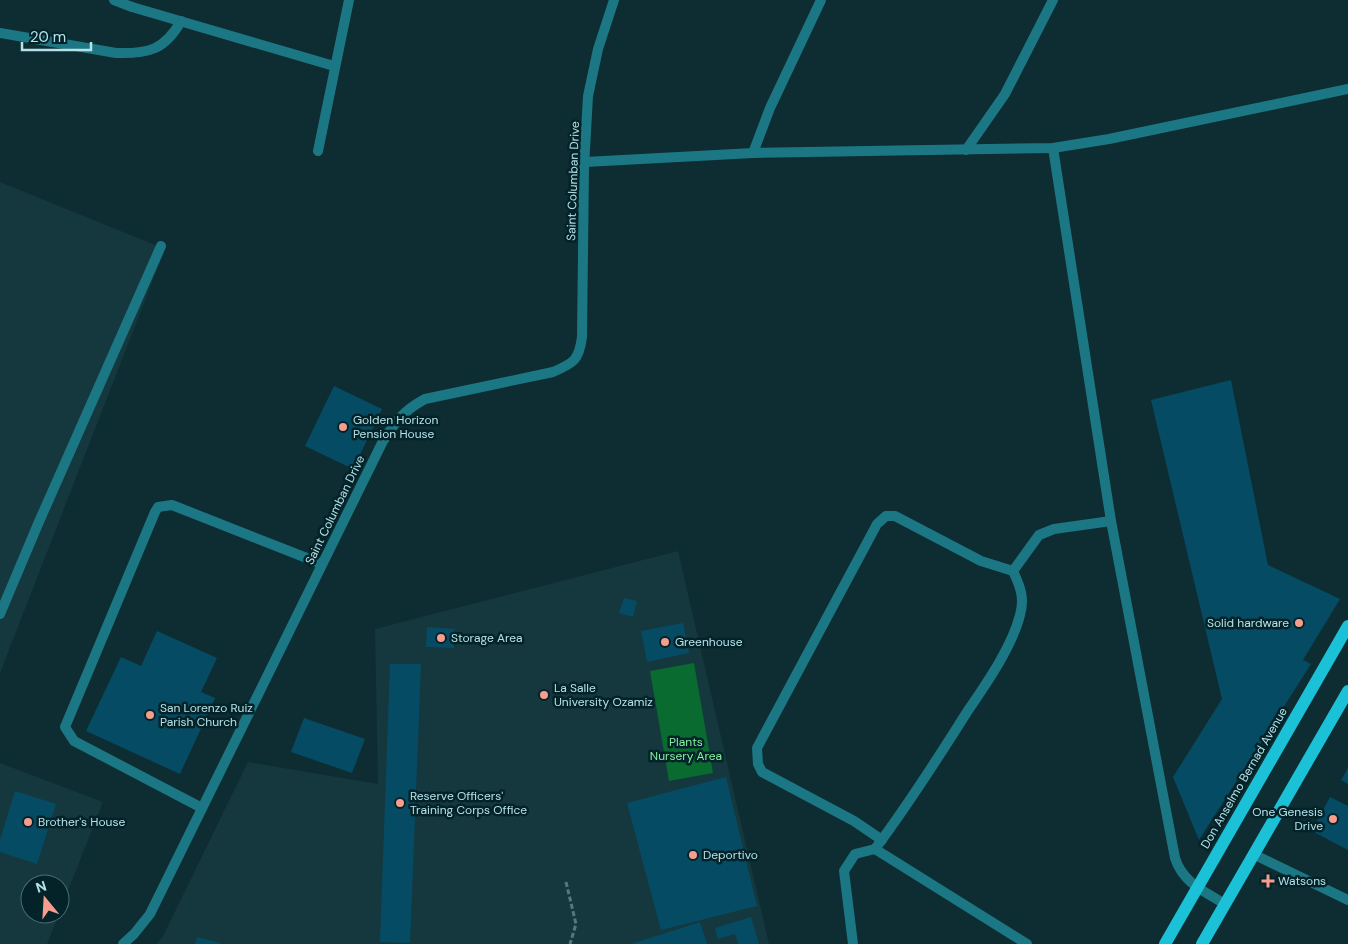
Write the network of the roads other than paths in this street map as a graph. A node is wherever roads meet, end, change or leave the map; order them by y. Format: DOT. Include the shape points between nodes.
graph roads {
  1 [pos="114,0"];
  2 [pos="349,0"];
  3 [pos="614,0"];
  4 [pos="821,0"];
  5 [pos="1053,0"];
  6 [pos="181,21"];
  7 [pos="0,33"];
  8 [pos="334,66"];
  9 [pos="1348,89"];
  10 [pos="1053,148"];
  11 [pos="966,150"];
  12 [pos="318,151"];
  13 [pos="753,153"];
  14 [pos="585,162"];
  15 [pos="161,246"];
  16 [pos="1111,520"];
  17 [pos="322,564"];
  18 [pos="1013,571"];
  19 [pos="0,614"];
  20 [pos="1348,626"];
  21 [pos="1348,691"];
  22 [pos="202,808"];
  23 [pos="882,840"];
  24 [pos="875,849"];
  25 [pos="1253,854"];
  26 [pos="1197,888"];
  27 [pos="1348,900"];
  28 [pos="1225,904"];
  29 [pos="123,944"];
  30 [pos="853,944"];
  31 [pos="1028,944"];
  32 [pos="1165,944"];
  33 [pos="1202,944"];
  1 -- 6 [label="street"];
  2 -- 8 [label="street"];
  3 -- 14 [label="street, Saint Columban Drive" via="598,49 588,96"];
  4 -- 13 [label="street" via="770,108"];
  5 -- 11 [label="street" via="1005,94"];
  6 -- 7 [label="street" via="164,45 134,54 116,54"];
  6 -- 8 [label="street"];
  8 -- 12 [label="street"];
  9 -- 10 [label="street"];
  10 -- 11 [label="street"];
  10 -- 16 [label="street"];
  11 -- 13 [label="street"];
  13 -- 14 [label="street"];
  14 -- 17 [label="street, Saint Columban Drive" via="579,355 568,366 553,372 425,399 407,410 383,442"];
  15 -- 19 [label="street"];
  16 -- 18 [label="street" via="1054,529 1039,536"];
  16 -- 26 [label="street" via="1175,858 1179,870"];
  17 -- 22 [label="street, Saint Columban Drive"];
  17 -- 22 [label="street" via="172,505 158,507 154,512 65,727 74,741"];
  18 -- 23 [label="street" via="1022,588 1021,614 1014,632 985,684"];
  18 -- 23 [label="street" via="980,561 895,516 886,516 877,524 757,748 762,772"];
  20 -- 26 [label="main road, Don Anselmo Bernad Avenue"];
  21 -- 25 [label="main road"];
  22 -- 29 [label="street, Saint Columban Drive" via="150,914"];
  23 -- 24 [label="street"];
  24 -- 30 [label="street" via="856,854 844,871"];
  24 -- 31 [label="street"];
  25 -- 27 [label="street"];
  25 -- 28 [label="main road"];
  26 -- 28 [label="street"];
  26 -- 32 [label="main road, Don Anselmo Bernad Avenue"];
  28 -- 33 [label="main road"];
}
